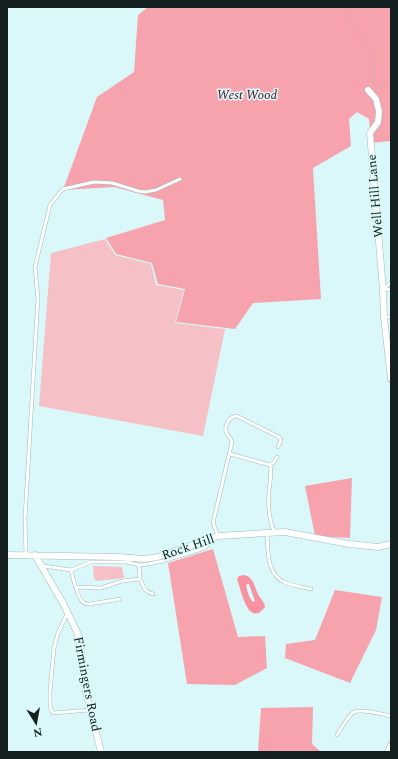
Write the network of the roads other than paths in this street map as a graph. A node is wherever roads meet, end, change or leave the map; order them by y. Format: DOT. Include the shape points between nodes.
graph roads {
  1 [pos="368,90"];
  2 [pos="180,179"];
  3 [pos="391,282"];
  4 [pos="391,289"];
  5 [pos="384,290"];
  6 [pos="384,317"];
  7 [pos="391,317"];
  8 [pos="391,379"];
  9 [pos="278,447"];
  10 [pos="230,454"];
  11 [pos="277,457"];
  12 [pos="270,465"];
  13 [pos="276,532"];
  14 [pos="267,533"];
  15 [pos="218,536"];
  16 [pos="209,538"];
  17 [pos="391,544"];
  18 [pos="7,555"];
  19 [pos="26,555"];
  20 [pos="34,556"];
  21 [pos="139,565"];
  22 [pos="42,566"];
  23 [pos="71,570"];
  24 [pos="140,579"];
  25 [pos="76,587"];
  26 [pos="311,589"];
  27 [pos="154,594"];
  28 [pos="120,599"];
  29 [pos="68,612"];
  30 [pos="90,710"];
  31 [pos="391,716"];
  32 [pos="337,735"];
  33 [pos="391,745"];
  34 [pos="101,752"];
  35 [pos="388,752"];
  1 -- 5 [label="street, Well Hill Lane" via="376,99 379,111 378,122 370,133"];
  2 -- 19 [label="lane" via="145,192 112,183 84,184 63,189 50,205 35,267 38,299 26,504"];
  3 -- 5 [label="lane"];
  4 -- 5 [label="lane"];
  5 -- 6 [label="street, Well Hill Lane"];
  6 -- 7 [label="lane"];
  6 -- 8 [label="street, Well Hill Lane"];
  9 -- 10 [label="lane" via="281,438 234,416 231,417 226,429 232,442"];
  10 -- 12 [label="lane"];
  10 -- 15 [label="lane" via="213,523"];
  11 -- 12 [label="lane"];
  12 -- 13 [label="lane" via="270,519"];
  13 -- 14 [label="street, Rock Hill"];
  13 -- 17 [label="street, Rock Hill" via="348,544"];
  14 -- 15 [label="street, Rock Hill"];
  14 -- 26 [label="lane" via="269,561 276,576 287,583"];
  15 -- 16 [label="street, Rock Hill"];
  16 -- 20 [label="street, Rock Hill" via="158,557 144,559"];
  16 -- 21 [label="lane" via="205,548"];
  18 -- 19 [label="street, Rock Hill"];
  19 -- 20 [label="street, Rock Hill"];
  20 -- 22 [label="street, Firmingers Road"];
  21 -- 23 [label="lane" via="127,562 91,562"];
  21 -- 24 [label="lane"];
  22 -- 23 [label="lane"];
  22 -- 29 [label="street, Firmingers Road"];
  23 -- 25 [label="lane"];
  24 -- 25 [label="lane" via="122,581 101,588"];
  24 -- 27 [label="lane" via="144,589"];
  25 -- 28 [label="lane" via="80,599 86,604"];
  29 -- 30 [label="street, Firmingers Road" via="78,634"];
  29 -- 30 [label="lane" via="54,648 51,710 56,713"];
  30 -- 34 [label="street, Firmingers Road"];
  31 -- 32 [label="lane" via="355,711"];
  33 -- 35 [label="street"];
}
